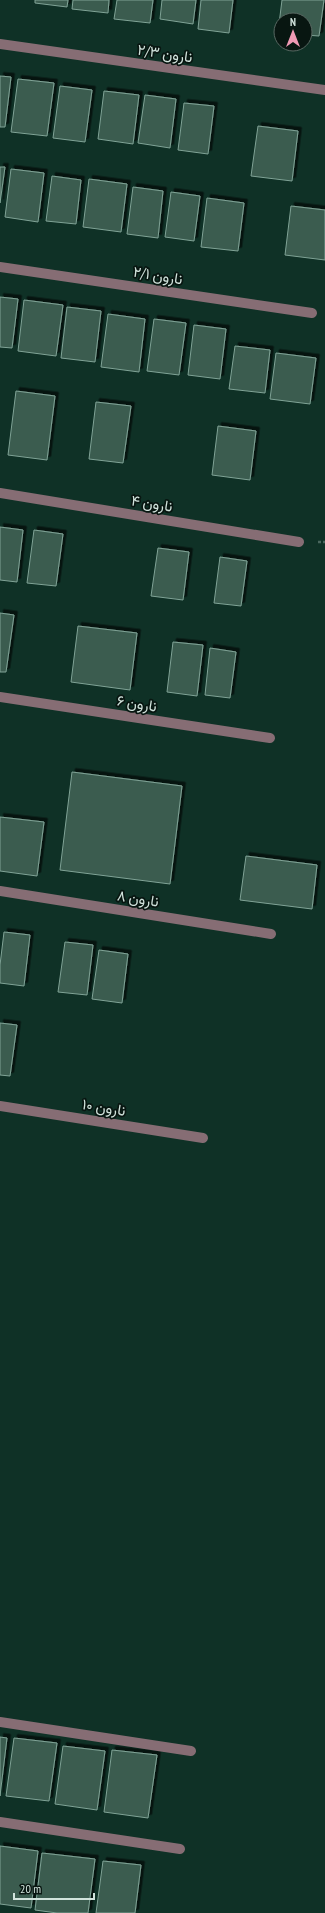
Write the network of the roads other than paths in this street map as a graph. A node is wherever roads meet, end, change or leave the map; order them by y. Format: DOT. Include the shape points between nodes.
graph roads {
  1 [pos="0,44"];
  2 [pos="325,90"];
  3 [pos="0,267"];
  4 [pos="312,313"];
  5 [pos="0,493"];
  6 [pos="299,542"];
  7 [pos="0,697"];
  8 [pos="270,738"];
  9 [pos="0,891"];
  10 [pos="272,934"];
  11 [pos="0,1106"];
  12 [pos="203,1138"];
  13 [pos="0,1722"];
  14 [pos="190,1750"];
  15 [pos="0,1822"];
  16 [pos="180,1849"];
  1 -- 2 [label="street, نارون ۲/۳"];
  3 -- 4 [label="street, نارون ۲/۱"];
  5 -- 6 [label="street, نارون ۴"];
  7 -- 8 [label="street, نارون ۶"];
  9 -- 10 [label="street, نارون ۸"];
  11 -- 12 [label="street, نارون ۱۰"];
  13 -- 14 [label="street"];
  15 -- 16 [label="street"];
}
